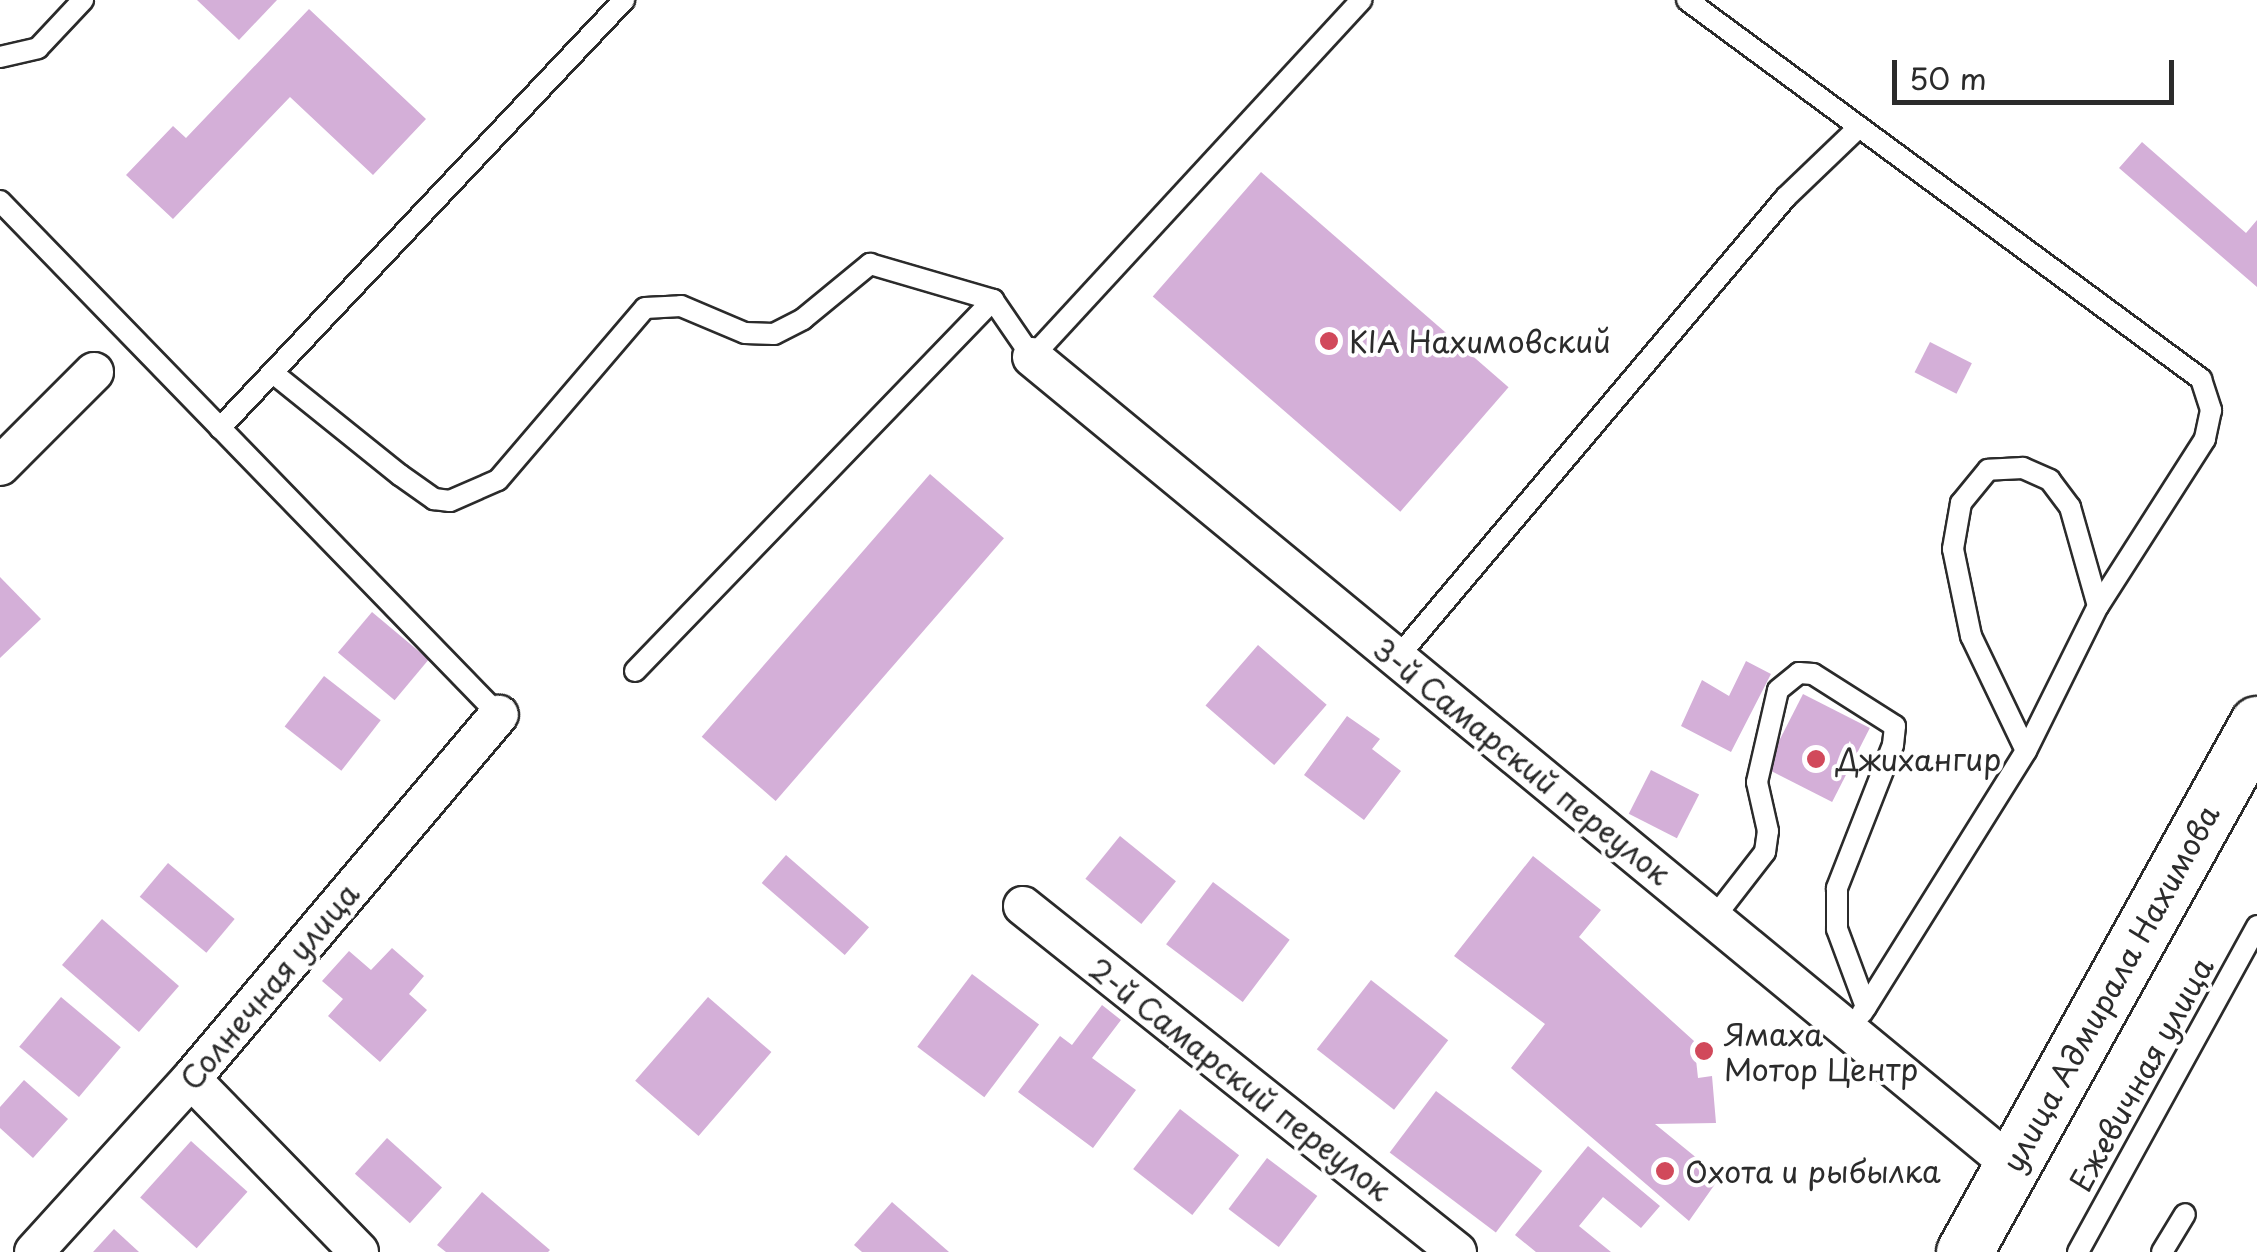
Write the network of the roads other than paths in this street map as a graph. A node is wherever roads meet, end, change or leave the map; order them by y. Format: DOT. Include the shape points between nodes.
graph roads {
  1 [pos="83,0"];
  2 [pos="624,0"];
  3 [pos="1362,0"];
  4 [pos="1687,0"];
  5 [pos="0,57"];
  6 [pos="1859,127"];
  7 [pos="0,200"];
  8 [pos="993,300"];
  9 [pos="1032,357"];
  10 [pos="94,372"];
  11 [pos="272,373"];
  12 [pos="220,428"];
  13 [pos="0,466"];
  14 [pos="2098,606"];
  15 [pos="1397,658"];
  16 [pos="635,671"];
  17 [pos="499,715"];
  18 [pos="2257,724"];
  19 [pos="2026,750"];
  20 [pos="1022,906"];
  21 [pos="1713,918"];
  22 [pos="2257,926"];
  23 [pos="1858,1019"];
  24 [pos="191,1079"];
  25 [pos="2012,1165"];
  26 [pos="2185,1214"];
  27 [pos="34,1252"];
  28 [pos="360,1252"];
  29 [pos="1457,1252"];
  30 [pos="1964,1252"];
  31 [pos="2078,1252"];
  32 [pos="2162,1252"];
  1 -- 5 [label="lane" via="38,48"];
  2 -- 11 [label="lane"];
  3 -- 9 [label="lane"];
  4 -- 6 [label="lane"];
  6 -- 14 [label="lane" via="2201,379 2211,410 2205,439"];
  6 -- 15 [label="lane" via="1786,197"];
  7 -- 12 [label="lane"];
  8 -- 9 [label="lane"];
  8 -- 11 [label="lane" via="870,264 804,319 774,334 746,333 681,306 645,308 498,480 450,501 434,499 400,475"];
  8 -- 16 [label="lane"];
  9 -- 15 [label="street, 3-й Самарский переулок"];
  10 -- 13 [label="street"];
  11 -- 12 [label="lane"];
  12 -- 17 [label="lane"];
  14 -- 19 [label="lane"];
  14 -- 19 [label="lane" via="2070,508 2050,480 2022,468 1988,470 1961,504 1953,549 1971,636"];
  15 -- 21 [label="street, 3-й Самарский переулок"];
  17 -- 24 [label="street, Солнечная улица"];
  18 -- 25 [label="main road, улица Адмирала Нахимова"];
  19 -- 23 [label="lane"];
  20 -- 29 [label="street, 2-й Самарский переулок"];
  21 -- 23 [label="street, 3-й Самарский переулок"];
  21 -- 23 [label="lane" via="1764,852 1768,831 1758,782 1778,690 1800,673 1813,674 1894,726 1836,898"];
  22 -- 31 [label="lane, Ежевичная улица"];
  23 -- 25 [label="street, 3-й Самарский переулок"];
  24 -- 27 [label="street, Солнечная улица"];
  24 -- 28 [label="street"];
  25 -- 30 [label="main road, улица Адмирала Нахимова"];
  26 -- 32 [label="lane"];
}
